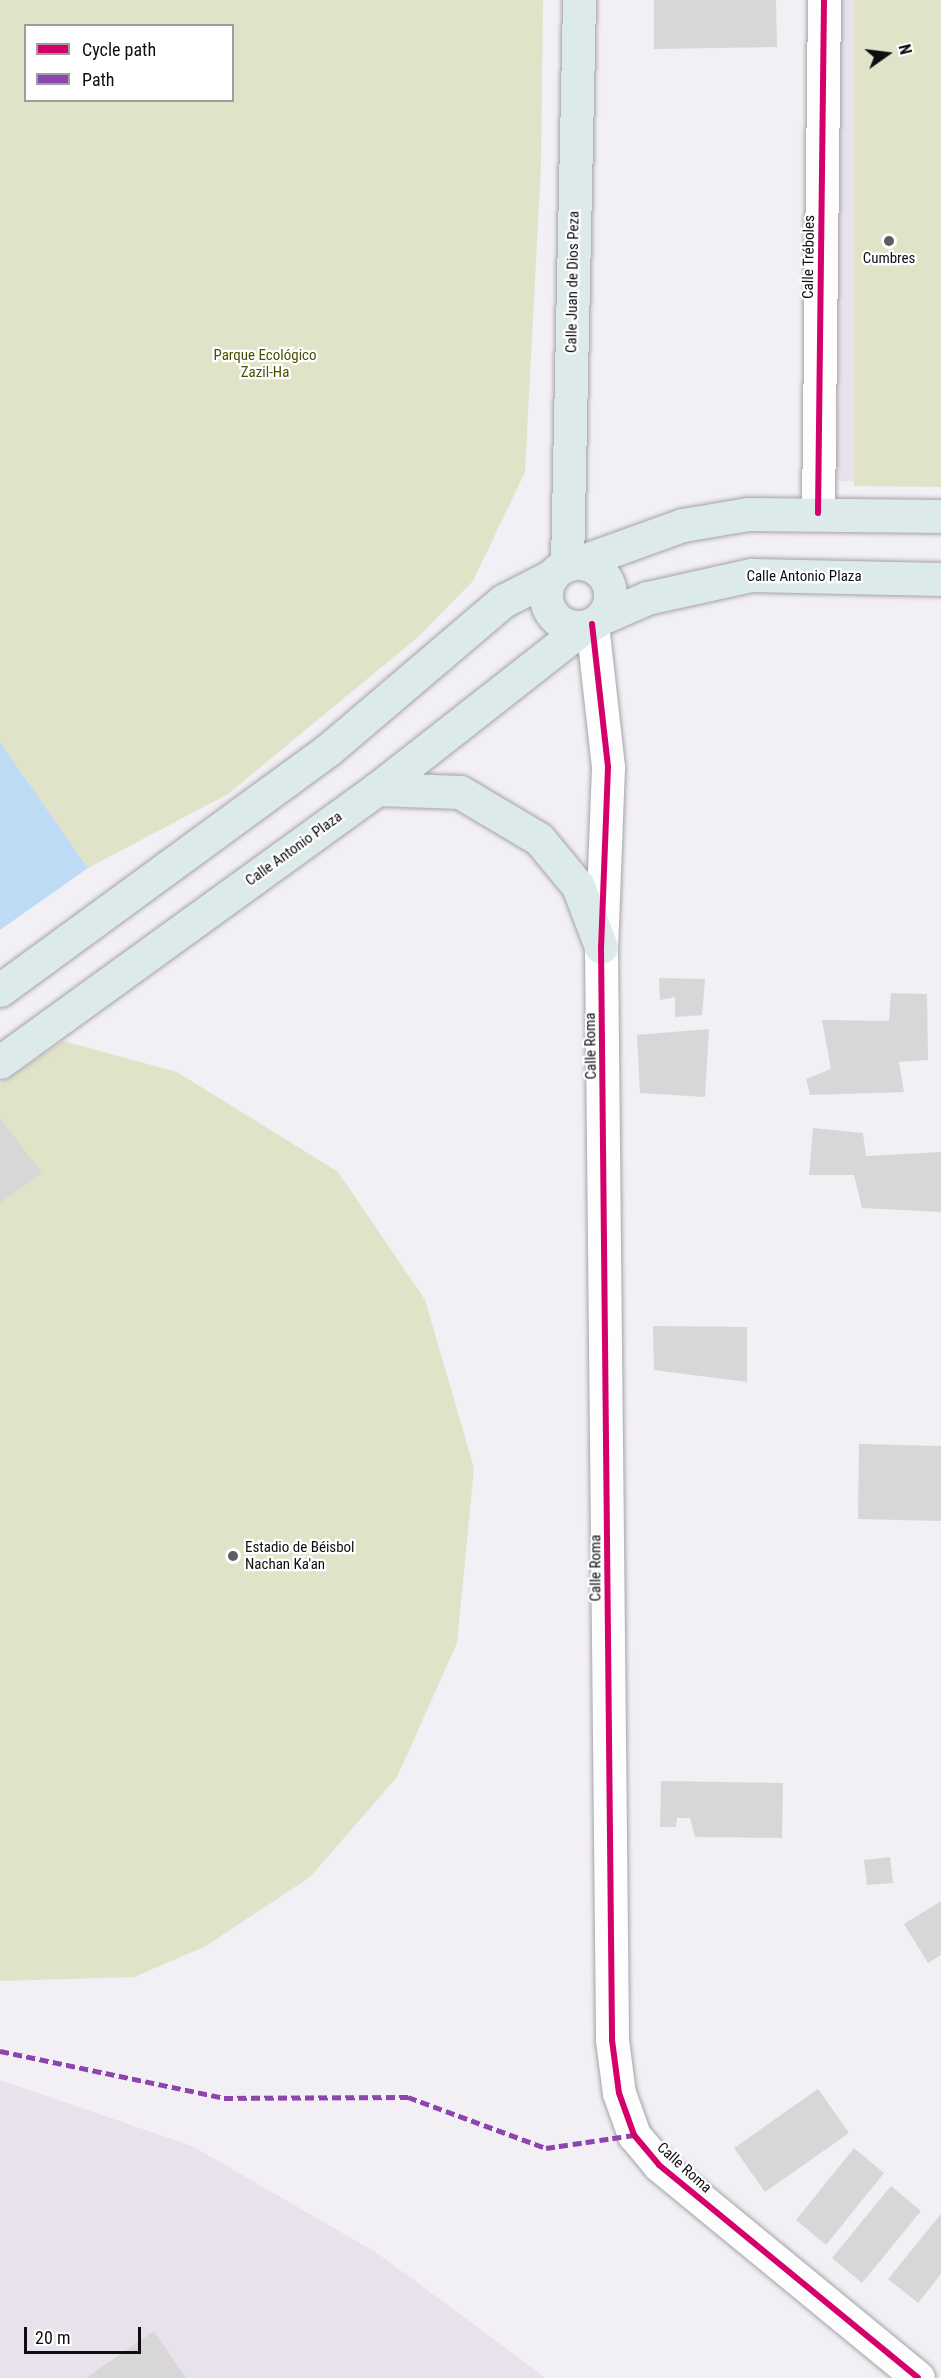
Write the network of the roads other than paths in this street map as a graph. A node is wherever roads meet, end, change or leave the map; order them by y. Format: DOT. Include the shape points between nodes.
graph roads {
  1 [pos="579,0"];
  2 [pos="824,0"];
  3 [pos="818,513"];
  4 [pos="941,516"];
  5 [pos="566,567"];
  6 [pos="941,579"];
  7 [pos="592,623"];
  8 [pos="377,789"];
  9 [pos="601,947"];
  10 [pos="0,990"];
  11 [pos="0,1062"];
  12 [pos="918,2378"];
  1 -- 5 [label="main road, Calle Juan de Dios Peza"];
  2 -- 3 [label="street, Calle Tréboles"];
  3 -- 4 [label="main road"];
  3 -- 5 [label="main road" via="748,514 683,525"];
  5 -- 7 [label="main road" via="606,578 611,599"];
  5 -- 7 [label="main road" via="548,607 561,623"];
  5 -- 10 [label="main road" via="503,602 328,750"];
  6 -- 7 [label="main road, Calle Antonio Plaza" via="751,575 647,598"];
  7 -- 8 [label="main road, Calle Antonio Plaza"];
  7 -- 9 [label="street, Calle Roma" via="608,767"];
  8 -- 9 [label="main road" via="460,792 538,839 578,886"];
  8 -- 11 [label="main road, Calle Antonio Plaza"];
  9 -- 12 [label="street, Calle Roma" via="612,2040 619,2093 634,2135 659,2165"];
}
